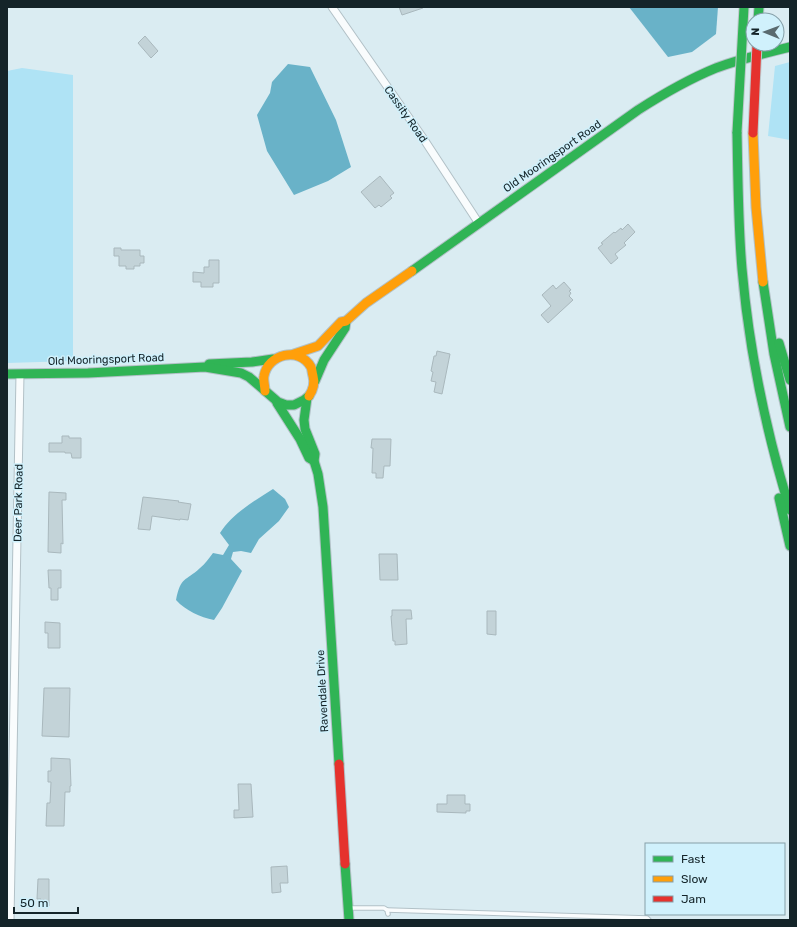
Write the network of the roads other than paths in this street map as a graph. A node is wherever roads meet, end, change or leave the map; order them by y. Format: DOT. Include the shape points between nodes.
graph roads {
  1 [pos="332,7"];
  2 [pos="744,7"];
  3 [pos="790,47"];
  4 [pos="757,52"];
  5 [pos="478,222"];
  6 [pos="759,246"];
  7 [pos="346,321"];
  8 [pos="294,354"];
  9 [pos="273,359"];
  10 [pos="206,366"];
  11 [pos="7,374"];
  12 [pos="20,374"];
  13 [pos="790,380"];
  14 [pos="314,381"];
  15 [pos="265,391"];
  16 [pos="307,398"];
  17 [pos="761,398"];
  18 [pos="277,403"];
  19 [pos="790,427"];
  20 [pos="314,461"];
  21 [pos="790,510"];
  22 [pos="790,546"];
  23 [pos="348,908"];
  24 [pos="10,920"];
  25 [pos="349,920"];
  26 [pos="649,920"];
  1 -- 5 [label="street, Cassity Road"];
  2 -- 17 [label="main road, bridge" via="737,132 738,206 742,270"];
  3 -- 5 [label="main road, Old Mooringsport Road, bridge" via="726,64 676,87 638,110"];
  4 -- 6 [label="main road, bridge" via="753,133"];
  5 -- 7 [label="main road, Old Mooringsport Road" via="366,303"];
  6 -- 13 [label="main road" via="778,339"];
  6 -- 19 [label="main road" via="770,333"];
  7 -- 8 [label="main road, Old Mooringsport Road" via="341,322 318,346"];
  7 -- 14 [label="main road, Old Mooringsport Road" via="345,328"];
  8 -- 9 [label="main road, Old Mooringsport Road"];
  8 -- 14 [label="main road" via="311,367"];
  9 -- 10 [label="main road, Old Mooringsport Road" via="211,363"];
  9 -- 15 [label="main road" via="264,374"];
  10 -- 12 [label="main road, Old Mooringsport Road" via="94,373"];
  10 -- 15 [label="main road, Old Mooringsport Road" via="248,376"];
  11 -- 12 [label="main road, Old Mooringsport Road"];
  12 -- 24 [label="street, Deer Park Road"];
  14 -- 16 [label="main road, Old Mooringsport Road"];
  15 -- 18 [label="main road, Old Mooringsport Road"];
  16 -- 18 [label="main road" via="293,405"];
  16 -- 20 [label="main road, Ravendale Drive" via="305,429 315,454"];
  17 -- 21 [label="main road"];
  17 -- 22 [label="main road" via="773,471"];
  18 -- 20 [label="main road, Ravendale Drive" via="300,439 308,458"];
  20 -- 23 [label="main road, Ravendale Drive" via="323,507"];
  23 -- 25 [label="main road, Ravendale Drive"];
  23 -- 26 [label="lane" via="384,908 387,912"];
}
